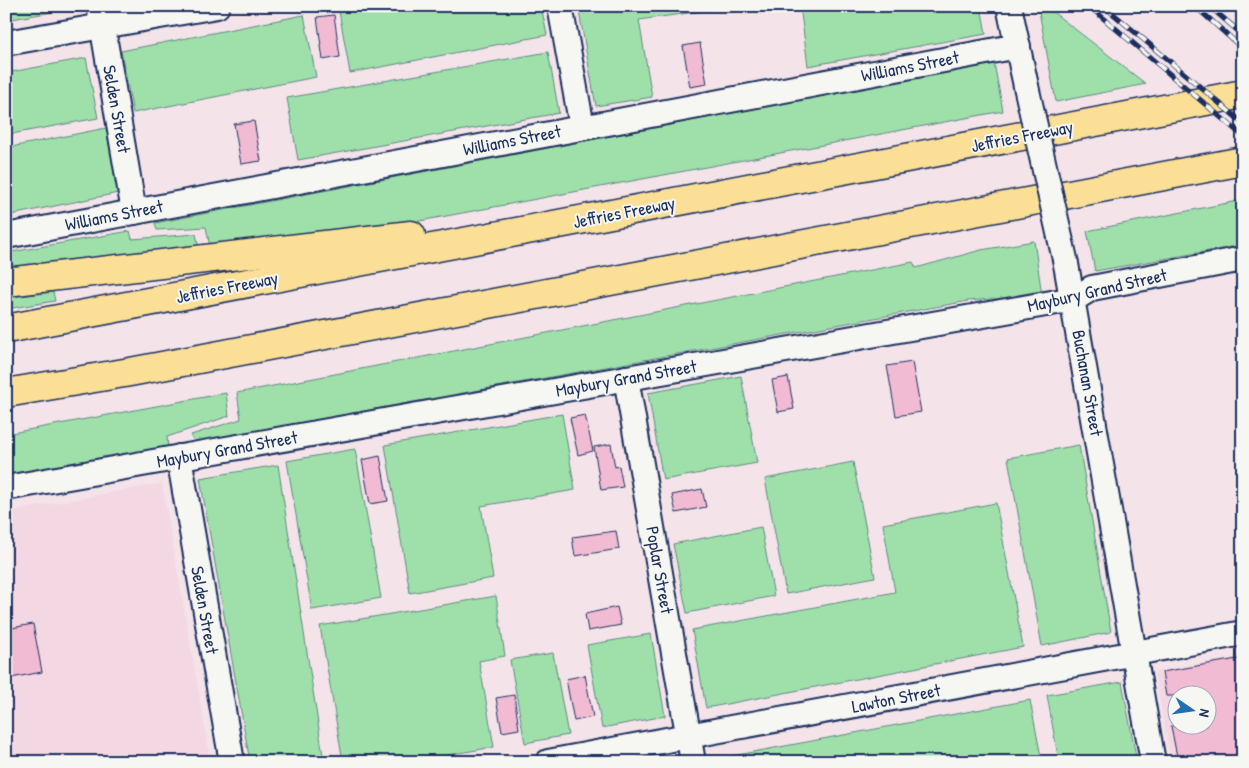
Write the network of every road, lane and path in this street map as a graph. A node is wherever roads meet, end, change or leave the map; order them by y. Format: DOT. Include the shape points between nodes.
graph roads {
  1 [pos="217,6"];
  2 [pos="560,6"];
  3 [pos="1009,6"];
  4 [pos="101,16"];
  5 [pos="6,43"];
  6 [pos="1018,46"];
  7 [pos="1243,94"];
  8 [pos="582,127"];
  9 [pos="1243,161"];
  10 [pos="638,209"];
  11 [pos="134,212"];
  12 [pos="6,236"];
  13 [pos="1243,259"];
  14 [pos="6,282"];
  15 [pos="1074,299"];
  16 [pos="6,329"];
  17 [pos="130,372"];
  18 [pos="626,378"];
  19 [pos="6,393"];
  20 [pos="6,407"];
  21 [pos="179,457"];
  22 [pos="6,488"];
  23 [pos="1243,633"];
  24 [pos="1133,653"];
  25 [pos="689,737"];
  26 [pos="232,762"];
  27 [pos="548,762"];
  28 [pos="693,762"];
  29 [pos="1153,762"];
  1 -- 4 [label="street"];
  2 -- 8 [label="street"];
  3 -- 6 [label="street, Buchanan Street"];
  4 -- 5 [label="street"];
  4 -- 11 [label="street, Selden Street"];
  6 -- 8 [label="street, Williams Street"];
  6 -- 15 [label="street, Buchanan Street, bridge"];
  7 -- 10 [label="highway, Jeffries Freeway"];
  8 -- 11 [label="street, Williams Street"];
  9 -- 17 [label="highway"];
  10 -- 14 [label="highway"];
  10 -- 16 [label="highway, Jeffries Freeway"];
  11 -- 12 [label="street, Williams Street"];
  13 -- 15 [label="street, Maybury Grand Street" via="1092,288"];
  15 -- 18 [label="street, Maybury Grand Street"];
  15 -- 24 [label="street, Buchanan Street"];
  17 -- 19 [label="highway"];
  17 -- 20 [label="highway"];
  18 -- 21 [label="street, Maybury Grand Street"];
  18 -- 25 [label="street, Poplar Street"];
  21 -- 22 [label="street, Maybury Grand Street"];
  21 -- 26 [label="street, Selden Street"];
  23 -- 24 [label="street, Lawton Street"];
  24 -- 25 [label="street, Lawton Street"];
  24 -- 29 [label="street, Buchanan Street"];
  25 -- 27 [label="street, Lawton Street"];
  25 -- 28 [label="street, Poplar Street"];
}
